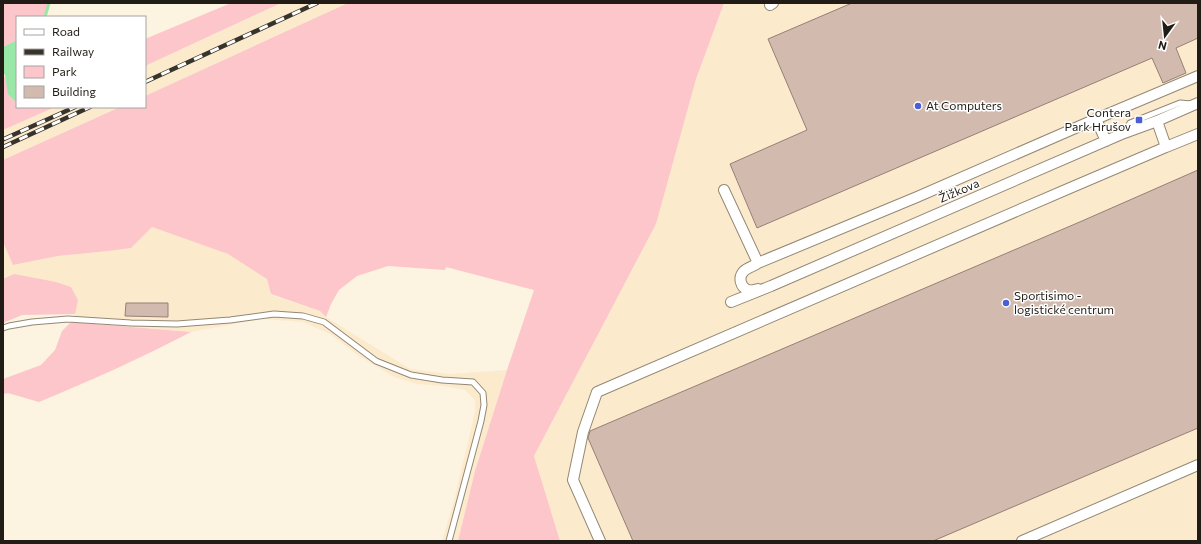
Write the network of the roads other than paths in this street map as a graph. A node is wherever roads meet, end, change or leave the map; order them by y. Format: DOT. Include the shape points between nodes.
graph roads {
  1 [pos="1198,76"];
  2 [pos="1197,104"];
  3 [pos="1096,119"];
  4 [pos="1157,121"];
  5 [pos="1124,133"];
  6 [pos="1198,134"];
  7 [pos="1106,141"];
  8 [pos="1166,148"];
  9 [pos="724,190"];
  10 [pos="758,264"];
  11 [pos="771,286"];
  12 [pos="731,302"];
  13 [pos="3,328"];
  14 [pos="1198,465"];
  15 [pos="449,541"];
  16 [pos="600,541"];
  17 [pos="1022,541"];
  1 -- 3 [label="street"];
  2 -- 4 [label="street, Žižkova"];
  2 -- 5 [label="lane" via="1180,103 1130,123"];
  3 -- 7 [label="street"];
  3 -- 10 [label="street"];
  4 -- 5 [label="street, Žižkova"];
  4 -- 8 [label="street"];
  5 -- 7 [label="street, Žižkova"];
  6 -- 8 [label="street"];
  7 -- 11 [label="street, Žižkova"];
  8 -- 16 [label="street" via="597,392 583,432 573,480"];
  9 -- 10 [label="street"];
  10 -- 11 [label="street" via="742,272 741,284 749,290"];
  11 -- 12 [label="street, Žižkova"];
  13 -- 15 [label="lane" via="68,319 177,324 274,314 303,316 324,322 376,361 411,375 473,382 483,393 484,405"];
  14 -- 17 [label="street"];
}
